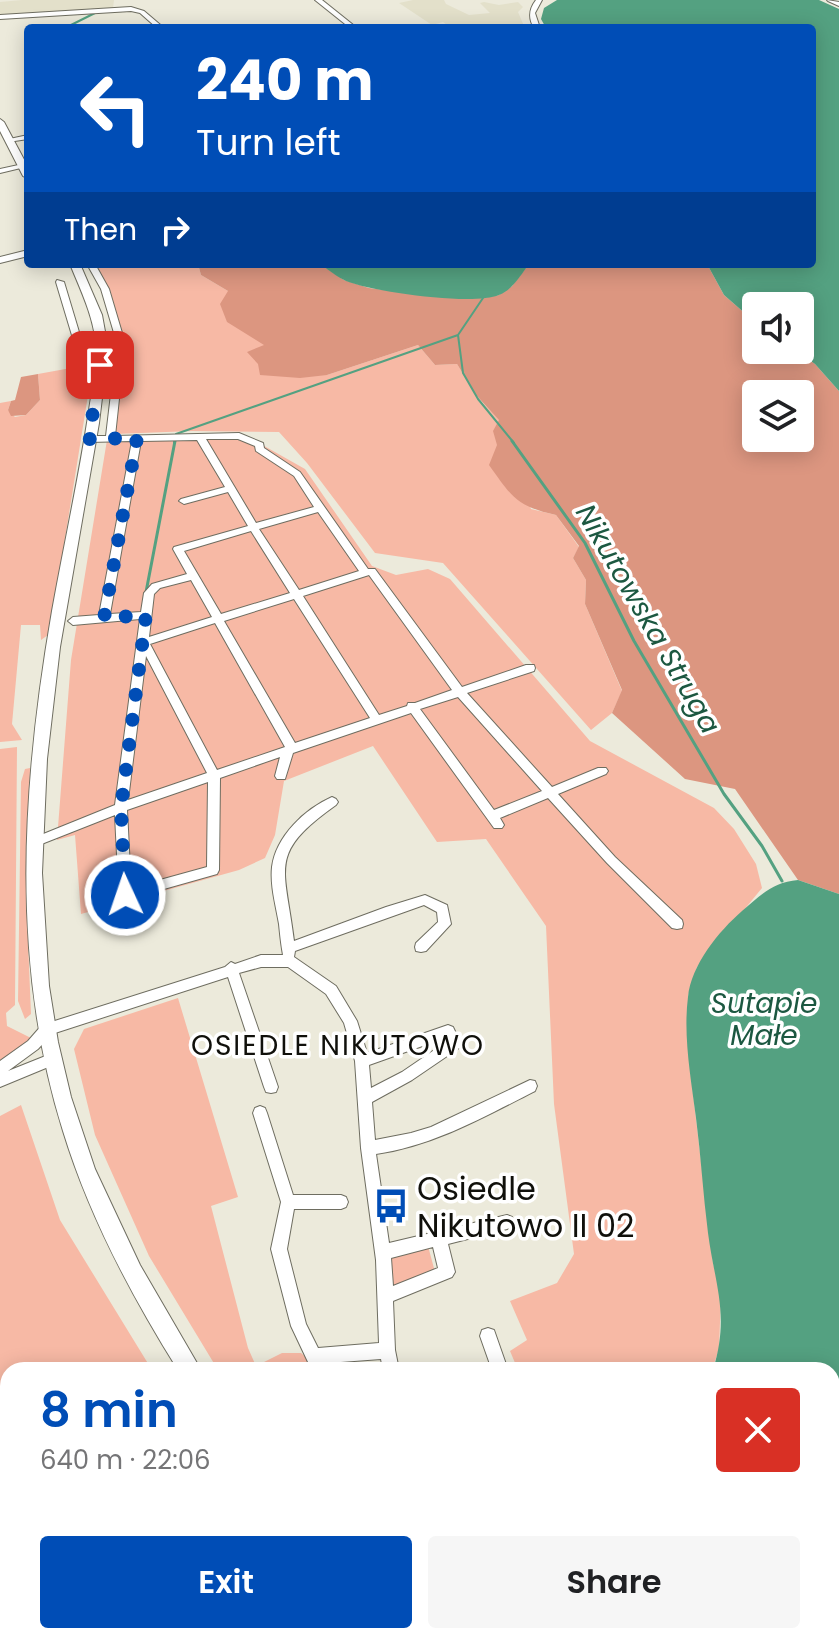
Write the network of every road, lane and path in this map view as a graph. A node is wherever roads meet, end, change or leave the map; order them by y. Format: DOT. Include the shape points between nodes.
graph roads {
  1 [pos="318,0"];
  2 [pos="539,0"];
  3 [pos="830,0"];
  4 [pos="839,4"];
  5 [pos="0,17"];
  6 [pos="156,24"];
  7 [pos="349,24"];
  8 [pos="534,24"];
  9 [pos="0,122"];
  10 [pos="24,138"];
  11 [pos="8,140"];
  12 [pos="23,166"];
  13 [pos="0,171"];
  14 [pos="24,257"];
  15 [pos="0,262"];
  16 [pos="77,268"];
  17 [pos="93,268"];
  18 [pos="60,282"];
  19 [pos="92,300"];
  20 [pos="67,303"];
  21 [pos="78,342"];
  22 [pos="199,436"];
  23 [pos="110,438"];
  24 [pos="137,438"];
  25 [pos="89,439"];
  26 [pos="230,489"];
  27 [pos="184,501"];
  28 [pos="320,508"];
  29 [pos="254,528"];
  30 [pos="366,573"];
  31 [pos="192,576"];
  32 [pos="296,595"];
  33 [pos="146,615"];
  34 [pos="104,618"];
  35 [pos="218,619"];
  36 [pos="73,621"];
  37 [pos="144,642"];
  38 [pos="530,668"];
  39 [pos="458,690"];
  40 [pos="412,706"];
  41 [pos="376,719"];
  42 [pos="290,749"];
  43 [pos="602,771"];
  44 [pos="214,776"];
  45 [pos="281,776"];
  46 [pos="549,792"];
  47 [pos="332,802"];
  48 [pos="121,808"];
  49 [pos="35,842"];
  50 [pos="677,924"];
  51 [pos="421,947"];
  52 [pos="289,954"];
  53 [pos="231,968"];
  54 [pos="47,1029"];
  55 [pos="53,1059"];
  56 [pos="362,1061"];
  57 [pos="0,1069"];
  58 [pos="0,1081"];
  59 [pos="530,1086"];
  60 [pos="271,1087"];
  61 [pos="365,1099"];
  62 [pos="260,1113"];
  63 [pos="368,1148"];
  64 [pos="288,1202"];
  65 [pos="341,1202"];
  66 [pos="507,1222"];
  67 [pos="439,1240"];
  68 [pos="383,1252"];
  69 [pos="385,1297"];
  70 [pos="488,1336"];
  71 [pos="387,1350"];
  72 [pos="186,1362"];
  73 [pos="389,1362"];
  74 [pos="497,1362"];
  1 -- 7 [label="street"];
  2 -- 8 [label="street" via="533,9"];
  3 -- 4 [label="street"];
  5 -- 6 [label="street" via="131,9"];
  9 -- 11 [label="street"];
  10 -- 11 [label="street"];
  11 -- 12 [label="street"];
  12 -- 13 [label="street"];
  14 -- 15 [label="street"];
  16 -- 19 [label="street"];
  17 -- 23 [label="street" via="121,343"];
  18 -- 20 [label="street"];
  19 -- 20 [label="street"];
  19 -- 25 [label="street" via="102,348"];
  20 -- 21 [label="street"];
  22 -- 24 [label="street"];
  22 -- 26 [label="street"];
  22 -- 28 [label="street" via="239,436 260,445 297,474"];
  23 -- 24 [label="street"];
  23 -- 25 [label="street"];
  24 -- 34 [label="street"];
  25 -- 49 [label="street" via="49,677"];
  26 -- 27 [label="street"];
  26 -- 29 [label="street"];
  28 -- 29 [label="street"];
  28 -- 30 [label="street"];
  29 -- 31 [label="street" via="178,549"];
  29 -- 32 [label="street"];
  30 -- 32 [label="street"];
  30 -- 39 [label="street" via="371,571"];
  31 -- 33 [label="street" via="151,589"];
  31 -- 35 [label="street"];
  32 -- 35 [label="street"];
  32 -- 41 [label="street"];
  33 -- 34 [label="street"];
  33 -- 37 [label="street"];
  34 -- 36 [label="street"];
  35 -- 37 [label="street"];
  35 -- 42 [label="street"];
  37 -- 44 [label="street"];
  37 -- 48 [label="street"];
  38 -- 39 [label="street"];
  39 -- 40 [label="street"];
  39 -- 46 [label="street"];
  40 -- 41 [label="street"];
  40 -- 46 [label="street" via="495,821"];
  41 -- 42 [label="street"];
  42 -- 44 [label="street"];
  42 -- 45 [label="street"];
  43 -- 46 [label="street"];
  44 -- 48 [label="street"];
  44 -- 48 [label="street" via="213,870 125,895"];
  46 -- 50 [label="street"];
  47 -- 52 [label="street" via="304,820 283,847 276,874"];
  48 -- 49 [label="street"];
  49 -- 54 [label="street" via="36,927"];
  51 -- 52 [label="street" via="445,924 443,909 425,900 394,908"];
  52 -- 53 [label="street"];
  52 -- 56 [label="street" via="331,990 350,1021"];
  53 -- 54 [label="street"];
  53 -- 60 [label="street"];
  54 -- 55 [label="street"];
  54 -- 57 [label="street"];
  55 -- 58 [label="street"];
  55 -- 72 [label="street" via="74,1136 109,1226"];
  56 -- 61 [label="street"];
  56 -- 61 [label="street" via="448,1031 454,1044"];
  59 -- 63 [label="street" via="440,1130"];
  61 -- 63 [label="street"];
  62 -- 64 [label="street"];
  63 -- 68 [label="street"];
  64 -- 65 [label="street"];
  64 -- 71 [label="street" via="279,1249 299,1326 314,1356"];
  66 -- 67 [label="street"];
  67 -- 68 [label="street"];
  67 -- 69 [label="street" via="447,1272"];
  68 -- 69 [label="street"];
  69 -- 71 [label="street"];
  70 -- 74 [label="street"];
  71 -- 73 [label="street"];
}
